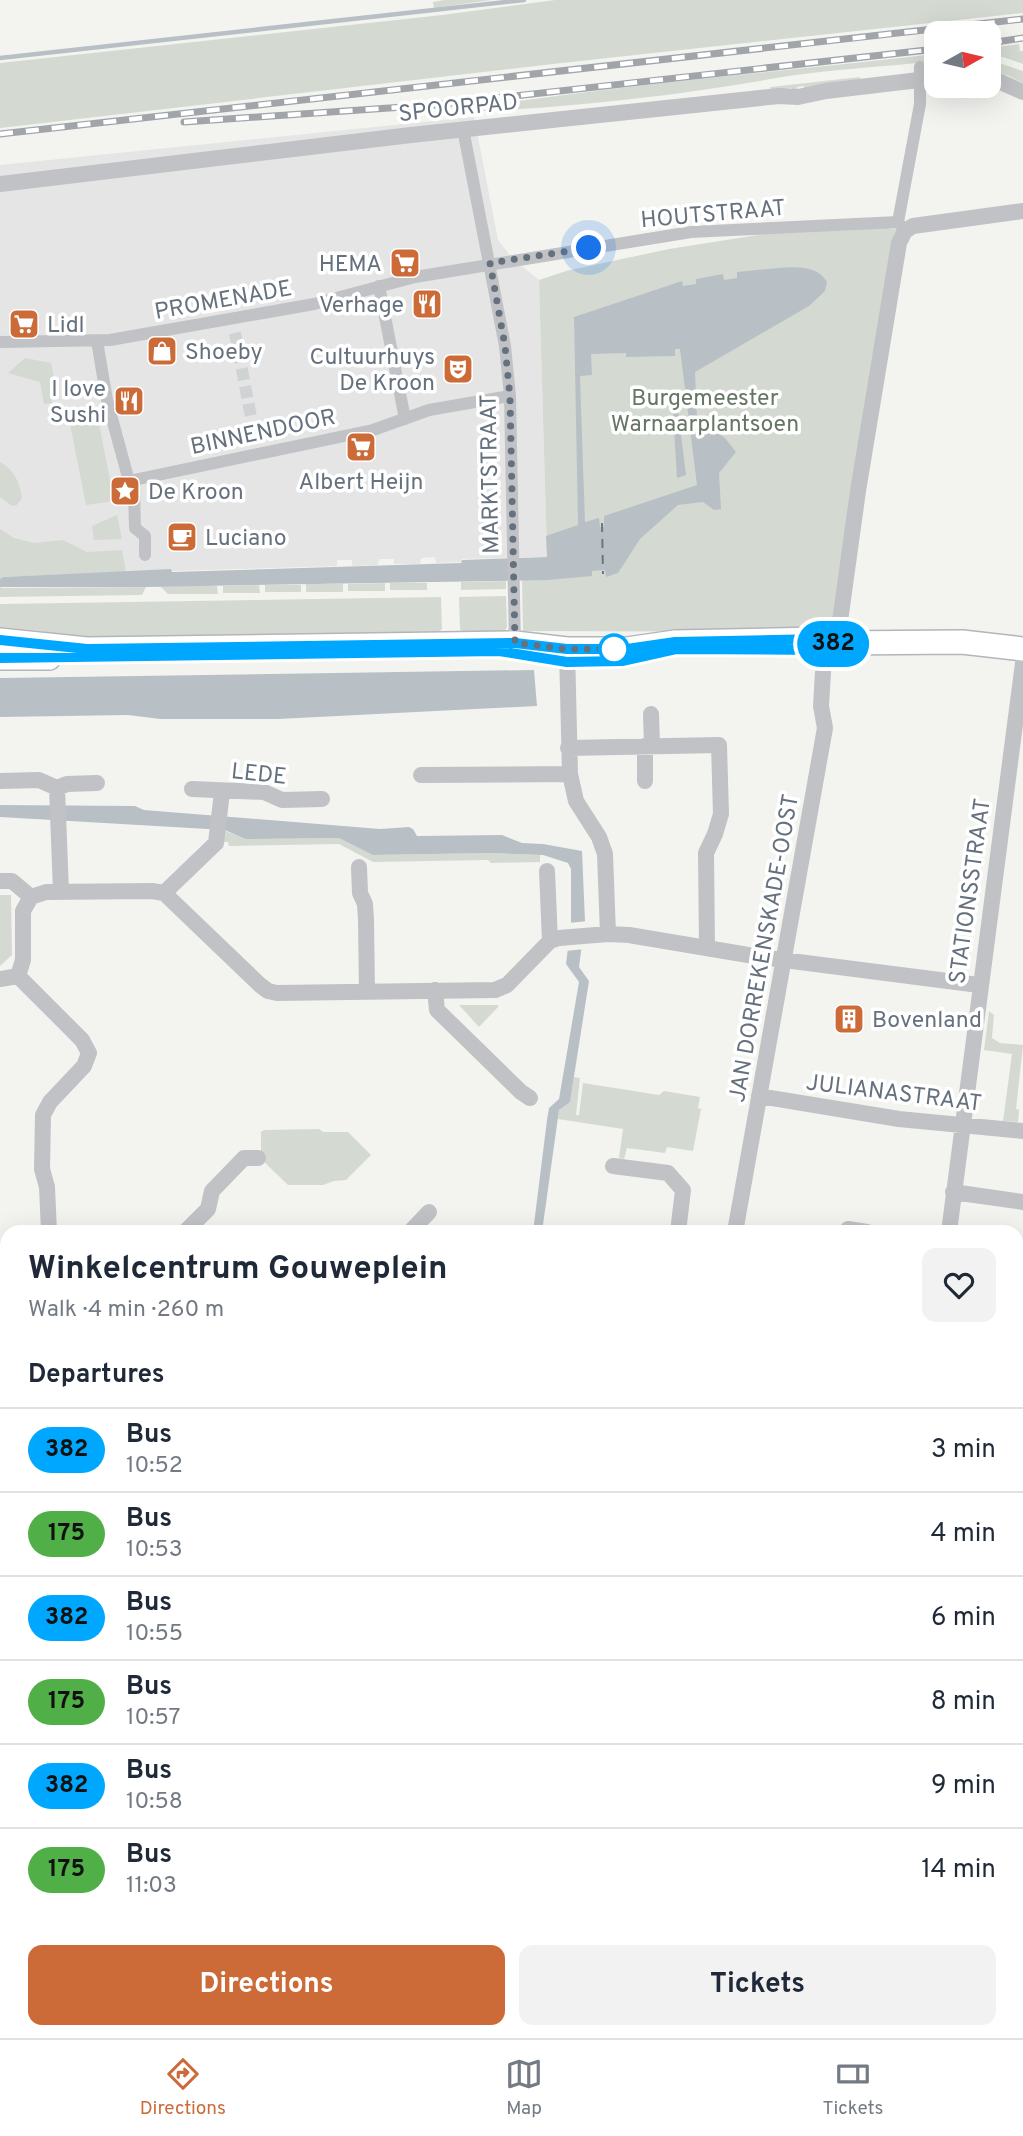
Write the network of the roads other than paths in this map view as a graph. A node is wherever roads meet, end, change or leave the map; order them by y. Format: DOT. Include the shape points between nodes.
graph roads {
  1 [pos="924,75"];
  2 [pos="1001,82"];
  3 [pos="924,85"];
  4 [pos="1023,92"];
  5 [pos="463,130"];
  6 [pos="0,184"];
  7 [pos="1023,211"];
  8 [pos="902,226"];
  9 [pos="490,263"];
  10 [pos="379,286"];
  11 [pos="97,341"];
  12 [pos="1,342"];
  13 [pos="510,397"];
  14 [pos="405,419"];
  15 [pos="129,481"];
  16 [pos="145,555"];
  17 [pos="0,640"];
  18 [pos="515,641"];
  19 [pos="835,643"];
  20 [pos="1023,649"];
  21 [pos="567,655"];
  22 [pos="0,659"];
  23 [pos="1023,663"];
  24 [pos="823,672"];
  25 [pos="651,713"];
  26 [pos="648,746"];
  27 [pos="568,748"];
  28 [pos="570,774"];
  29 [pos="421,775"];
  30 [pos="0,781"];
  31 [pos="645,781"];
  32 [pos="97,783"];
  33 [pos="192,789"];
  34 [pos="222,792"];
  35 [pos="57,795"];
  36 [pos="322,799"];
  37 [pos="359,867"];
  38 [pos="547,871"];
  39 [pos="0,881"];
  40 [pos="61,892"];
  41 [pos="164,893"];
  42 [pos="32,897"];
  43 [pos="608,934"];
  44 [pos="558,939"];
  45 [pos="707,948"];
  46 [pos="784,960"];
  47 [pos="18,976"];
  48 [pos="0,979"];
  49 [pos="979,985"];
  50 [pos="435,990"];
  51 [pos="367,992"];
  52 [pos="760,1097"];
  53 [pos="530,1098"];
  54 [pos="963,1125"];
  55 [pos="1023,1131"];
  56 [pos="258,1158"];
  57 [pos="613,1166"];
  58 [pos="954,1192"];
  59 [pos="1023,1202"];
  60 [pos="429,1212"];
  61 [pos="49,1225"];
  62 [pos="192,1225"];
  63 [pos="417,1225"];
  64 [pos="679,1225"];
  65 [pos="736,1225"];
  66 [pos="950,1225"];
  1 -- 5 [label="street, SPOORPAD" via="798,97"];
  2 -- 4 [label="street"];
  3 -- 8 [label="street"];
  5 -- 6 [label="street, SPOORPAD"];
  5 -- 9 [label="street, MARKTSTRAAT"];
  7 -- 8 [label="street"];
  8 -- 9 [label="street, HOUTSTRAAT" via="691,232"];
  8 -- 19 [label="street"];
  9 -- 10 [label="street, PROMENADE"];
  9 -- 13 [label="street, MARKTSTRAAT"];
  10 -- 11 [label="street, PROMENADE" via="233,327"];
  10 -- 14 [label="street"];
  11 -- 12 [label="street, PROMENADE"];
  11 -- 15 [label="street"];
  13 -- 14 [label="street, BINNENDOOR" via="429,410"];
  13 -- 18 [label="street, MARKTSTRAAT"];
  14 -- 15 [label="street, BINNENDOOR" via="373,430 257,448"];
  15 -- 16 [label="street" via="134,491 135,528 145,536"];
  17 -- 18 [label="main road" via="87,649"];
  18 -- 21 [label="main road"];
  18 -- 22 [label="main road" via="499,651"];
  19 -- 20 [label="main road" via="962,642"];
  19 -- 21 [label="main road" via="820,650 676,649 622,661"];
  21 -- 27 [label="street"];
  23 -- 49 [label="street, STATIONSSTRAAT"];
  24 -- 46 [label="street, JAN DORREKENSKADE-OOST" via="825,728"];
  25 -- 26 [label="street"];
  26 -- 27 [label="street"];
  26 -- 31 [label="street"];
  26 -- 45 [label="street" via="719,745 720,814 706,853"];
  27 -- 28 [label="street"];
  28 -- 29 [label="street"];
  28 -- 43 [label="street" via="576,801 605,855"];
  30 -- 35 [label="street" via="39,780"];
  32 -- 35 [label="street" via="67,784"];
  33 -- 34 [label="street, LEDE"];
  34 -- 36 [label="street, LEDE" via="264,792 282,800"];
  34 -- 41 [label="street" via="216,843"];
  35 -- 40 [label="street"];
  37 -- 51 [label="street" via="365,904"];
  38 -- 44 [label="street"];
  39 -- 42 [label="street" via="12,881"];
  40 -- 41 [label="street"];
  40 -- 42 [label="street"];
  41 -- 51 [label="street" via="268,991"];
  42 -- 47 [label="street" via="23,911 23,960"];
  43 -- 44 [label="street"];
  43 -- 45 [label="street"];
  44 -- 50 [label="street" via="500,989"];
  45 -- 46 [label="street"];
  46 -- 49 [label="street"];
  46 -- 52 [label="street, JAN DORREKENSKADE-OOST"];
  47 -- 48 [label="street"];
  47 -- 61 [label="street" via="82,1040 89,1053 43,1115 42,1169"];
  49 -- 54 [label="street, STATIONSSTRAAT"];
  50 -- 51 [label="street"];
  50 -- 53 [label="street" via="437,1010"];
  52 -- 54 [label="street, JULIANASTRAAT"];
  52 -- 65 [label="street, JAN DORREKENSKADE-OOST"];
  54 -- 55 [label="street, JULIANASTRAAT"];
  54 -- 58 [label="street, STATIONSSTRAAT"];
  56 -- 62 [label="street" via="244,1158 219,1183 208,1209"];
  57 -- 64 [label="street" via="668,1173 683,1190"];
  58 -- 59 [label="street"];
  58 -- 66 [label="street, STATIONSSTRAAT"];
  60 -- 63 [label="street"];
}
